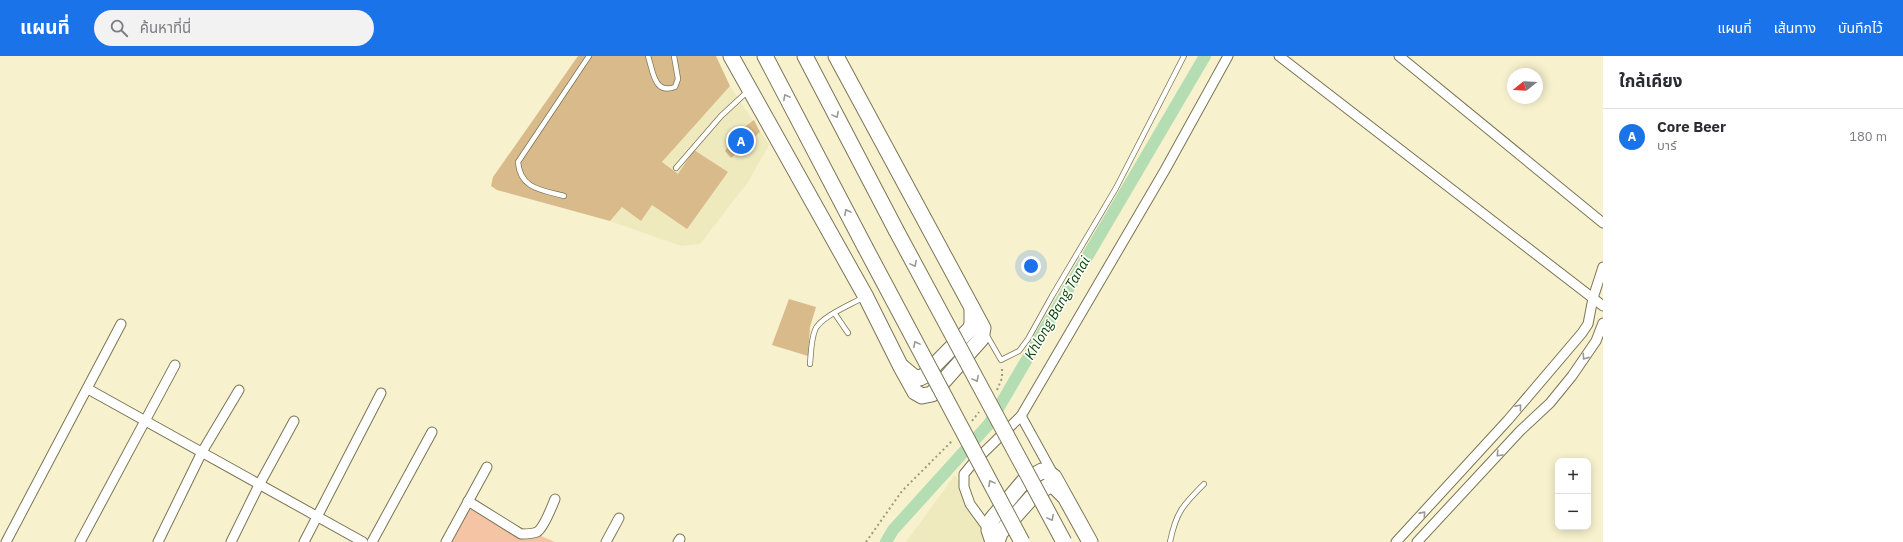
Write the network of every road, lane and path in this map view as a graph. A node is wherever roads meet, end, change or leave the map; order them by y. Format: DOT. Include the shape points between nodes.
graph roads {
  1 [pos="589,56"];
  2 [pos="648,56"];
  3 [pos="674,56"];
  4 [pos="731,56"];
  5 [pos="738,56"];
  6 [pos="805,56"];
  7 [pos="836,56"];
  8 [pos="1184,56"];
  9 [pos="1228,56"];
  10 [pos="1279,56"];
  11 [pos="1399,56"];
  12 [pos="765,58"];
  13 [pos="748,84"];
  14 [pos="676,168"];
  15 [pos="564,196"];
  16 [pos="1603,223"];
  17 [pos="1603,268"];
  18 [pos="866,297"];
  19 [pos="1593,298"];
  20 [pos="1603,306"];
  21 [pos="972,308"];
  22 [pos="835,314"];
  23 [pos="1603,323"];
  24 [pos="121,324"];
  25 [pos="982,328"];
  26 [pos="848,333"];
  27 [pos="1001,360"];
  28 [pos="810,364"];
  29 [pos="175,365"];
  30 [pos="900,365"];
  31 [pos="88,390"];
  32 [pos="239,390"];
  33 [pos="381,393"];
  34 [pos="994,394"];
  35 [pos="980,411"];
  36 [pos="1021,416"];
  37 [pos="1508,420"];
  38 [pos="294,421"];
  39 [pos="146,422"];
  40 [pos="971,422"];
  41 [pos="1520,431"];
  42 [pos="432,432"];
  43 [pos="955,438"];
  44 [pos="202,452"];
  45 [pos="487,467"];
  46 [pos="1054,477"];
  47 [pos="1204,484"];
  48 [pos="259,485"];
  49 [pos="1066,498"];
  50 [pos="555,499"];
  51 [pos="468,501"];
  52 [pos="318,516"];
  53 [pos="619,518"];
  54 [pos="991,536"];
  55 [pos="6,542"];
  56 [pos="80,542"];
  57 [pos="158,542"];
  58 [pos="231,542"];
  59 [pos="304,542"];
  60 [pos="363,542"];
  61 [pos="372,542"];
  62 [pos="446,542"];
  63 [pos="606,542"];
  64 [pos="866,542"];
  65 [pos="998,542"];
  66 [pos="1022,542"];
  67 [pos="1064,542"];
  68 [pos="1090,542"];
  69 [pos="1170,542"];
  70 [pos="1396,542"];
  71 [pos="1417,542"];
  1 -- 15 [label="lane" via="518,162 522,180 530,186"];
  2 -- 3 [label="lane" via="658,86 667,89 675,87 678,79"];
  4 -- 13 [label="main road"];
  5 -- 13 [label="main road"];
  6 -- 67 [label="main road, one-way, bridge"];
  7 -- 21 [label="main road"];
  8 -- 27 [label="lane" via="1116,188 1028,339 1019,351"];
  9 -- 36 [label="street" via="1165,170"];
  10 -- 19 [label="street"];
  11 -- 16 [label="street"];
  66 -- 12 [label="main road, one-way, bridge"];
  13 -- 14 [label="lane"];
  13 -- 18 [label="main road"];
  17 -- 19 [label="street"];
  18 -- 22 [label="lane"];
  18 -- 30 [label="main road"];
  19 -- 20 [label="street"];
  37 -- 19 [label="street, one-way" via="1582,333 1588,324"];
  21 -- 25 [label="main road"];
  21 -- 30 [label="main road" via="970,329 924,376 914,377"];
  22 -- 26 [label="lane"];
  22 -- 28 [label="lane" via="820,322 815,330"];
  23 -- 41 [label="street, one-way" via="1596,341 1572,376 1550,403"];
  24 -- 31 [label="street"];
  25 -- 27 [label="lane"];
  25 -- 30 [label="main road" via="981,339 932,394 922,396 915,392"];
  27 -- 34 [label="path" via="1002,378"];
  29 -- 39 [label="street"];
  31 -- 39 [label="street"];
  31 -- 55 [label="street"];
  32 -- 44 [label="street"];
  33 -- 52 [label="street"];
  35 -- 40 [label="path"];
  36 -- 46 [label="street"];
  36 -- 54 [label="street" via="964,474 964,487 970,504"];
  37 -- 41 [label="street"];
  70 -- 37 [label="street, one-way"];
  38 -- 48 [label="street"];
  39 -- 44 [label="street"];
  39 -- 56 [label="street"];
  41 -- 71 [label="street, one-way"];
  42 -- 61 [label="street"];
  43 -- 64 [label="path" via="902,491"];
  44 -- 48 [label="street"];
  44 -- 57 [label="street"];
  45 -- 51 [label="street"];
  46 -- 49 [label="main road"];
  46 -- 54 [label="main road" via="1042,471 1025,480 992,519"];
  47 -- 69 [label="lane" via="1184,504 1174,523"];
  48 -- 52 [label="street"];
  48 -- 58 [label="street"];
  49 -- 65 [label="main road" via="1054,486 1048,486 1032,497 1000,533"];
  49 -- 68 [label="main road"];
  50 -- 51 [label="street" via="541,528 529,534 521,534"];
  51 -- 62 [label="street"];
  52 -- 59 [label="street"];
  52 -- 60 [label="street"];
  53 -- 63 [label="street"];
}
